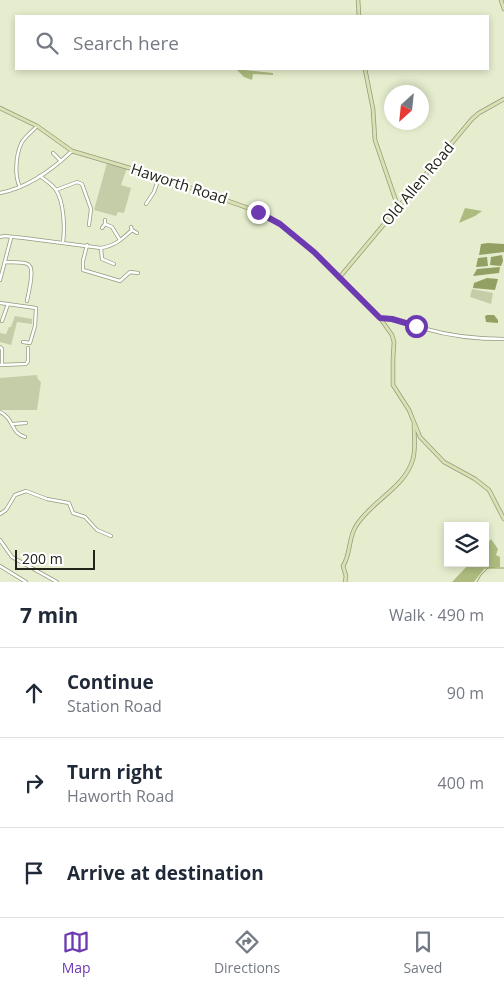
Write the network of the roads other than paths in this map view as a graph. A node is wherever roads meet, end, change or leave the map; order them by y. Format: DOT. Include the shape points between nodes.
graph roads {
  1 [pos="358,0"];
  2 [pos="501,0"];
  3 [pos="504,9"];
  4 [pos="359,15"];
  5 [pos="365,70"];
  6 [pos="504,99"];
  7 [pos="0,108"];
  8 [pos="37,126"];
  9 [pos="72,151"];
  10 [pos="54,152"];
  11 [pos="61,161"];
  12 [pos="40,176"];
  13 [pos="160,176"];
  14 [pos="20,187"];
  15 [pos="56,190"];
  16 [pos="0,194"];
  17 [pos="146,204"];
  18 [pos="398,207"];
  19 [pos="105,220"];
  20 [pos="89,224"];
  21 [pos="105,224"];
  22 [pos="102,228"];
  23 [pos="136,233"];
  24 [pos="0,238"];
  25 [pos="11,238"];
  26 [pos="120,240"];
  27 [pos="63,242"];
  28 [pos="87,245"];
  29 [pos="101,248"];
  30 [pos="107,261"];
  31 [pos="0,263"];
  32 [pos="5,263"];
  33 [pos="114,264"];
  34 [pos="105,267"];
  35 [pos="138,272"];
  36 [pos="339,278"];
  37 [pos="0,280"];
  38 [pos="27,301"];
  39 [pos="0,303"];
  40 [pos="8,304"];
  41 [pos="380,318"];
  42 [pos="2,321"];
  43 [pos="504,339"];
  44 [pos="22,342"];
  45 [pos="0,347"];
  46 [pos="28,348"];
  47 [pos="1,365"];
  48 [pos="0,412"];
  49 [pos="414,421"];
  50 [pos="26,423"];
  51 [pos="13,424"];
  52 [pos="25,438"];
  53 [pos="0,514"];
  54 [pos="504,519"];
  55 [pos="111,536"];
  56 [pos="0,540"];
  57 [pos="0,566"];
  58 [pos="26,582"];
  59 [pos="57,582"];
  60 [pos="345,582"];
  1 -- 4 [label="main road"];
  2 -- 3 [label="main road"];
  5 -- 18 [label="main road" via="375,140"];
  6 -- 18 [label="main road, Old Allen Road" via="475,115"];
  7 -- 8 [label="main road, Haworth Road"];
  8 -- 9 [label="main road, Haworth Road"];
  8 -- 14 [label="street" via="20,146 17,181"];
  9 -- 11 [label="street"];
  9 -- 13 [label="main road, Haworth Road"];
  10 -- 11 [label="street"];
  11 -- 12 [label="street"];
  12 -- 14 [label="street"];
  12 -- 15 [label="street"];
  13 -- 17 [label="street"];
  13 -- 36 [label="main road, Haworth Road" via="272,218 314,252"];
  14 -- 16 [label="street"];
  15 -- 20 [label="street" via="77,182 82,184 91,209"];
  15 -- 27 [label="street" via="64,216"];
  18 -- 36 [label="main road, Old Allen Road"];
  19 -- 21 [label="street"];
  21 -- 22 [label="street"];
  21 -- 26 [label="street" via="112,227"];
  23 -- 26 [label="street" via="132,229"];
  24 -- 25 [label="street"];
  25 -- 27 [label="street"];
  25 -- 32 [label="street"];
  26 -- 29 [label="street" via="110,247"];
  27 -- 28 [label="street"];
  28 -- 29 [label="street"];
  28 -- 35 [label="street" via="83,270 120,281 129,273"];
  29 -- 30 [label="street" via="101,257"];
  30 -- 33 [label="street"];
  30 -- 34 [label="street"];
  31 -- 32 [label="street"];
  32 -- 37 [label="street"];
  32 -- 38 [label="street" via="25,263 31,267"];
  36 -- 41 [label="main road, Haworth Road"];
  39 -- 40 [label="street"];
  40 -- 42 [label="street"];
  40 -- 44 [label="street" via="36,308 30,343"];
  41 -- 43 [label="street" via="436,332"];
  41 -- 49 [label="main road, Haworth Road" via="394,342 393,385"];
  45 -- 47 [label="street"];
  46 -- 47 [label="street" via="26,364"];
  48 -- 51 [label="street" via="7,415"];
  49 -- 54 [label="main road, Haworth Road" via="420,437 444,462 489,490"];
  49 -- 60 [label="main road" via="415,449 411,464 404,476 356,526 348,559 343,566"];
  50 -- 51 [label="street"];
  51 -- 52 [label="street" via="18,434"];
  53 -- 55 [label="street" via="15,495 26,491 69,503 73,513 85,517 97,530"];
  56 -- 59 [label="street" via="12,557"];
  57 -- 58 [label="street"];
}
